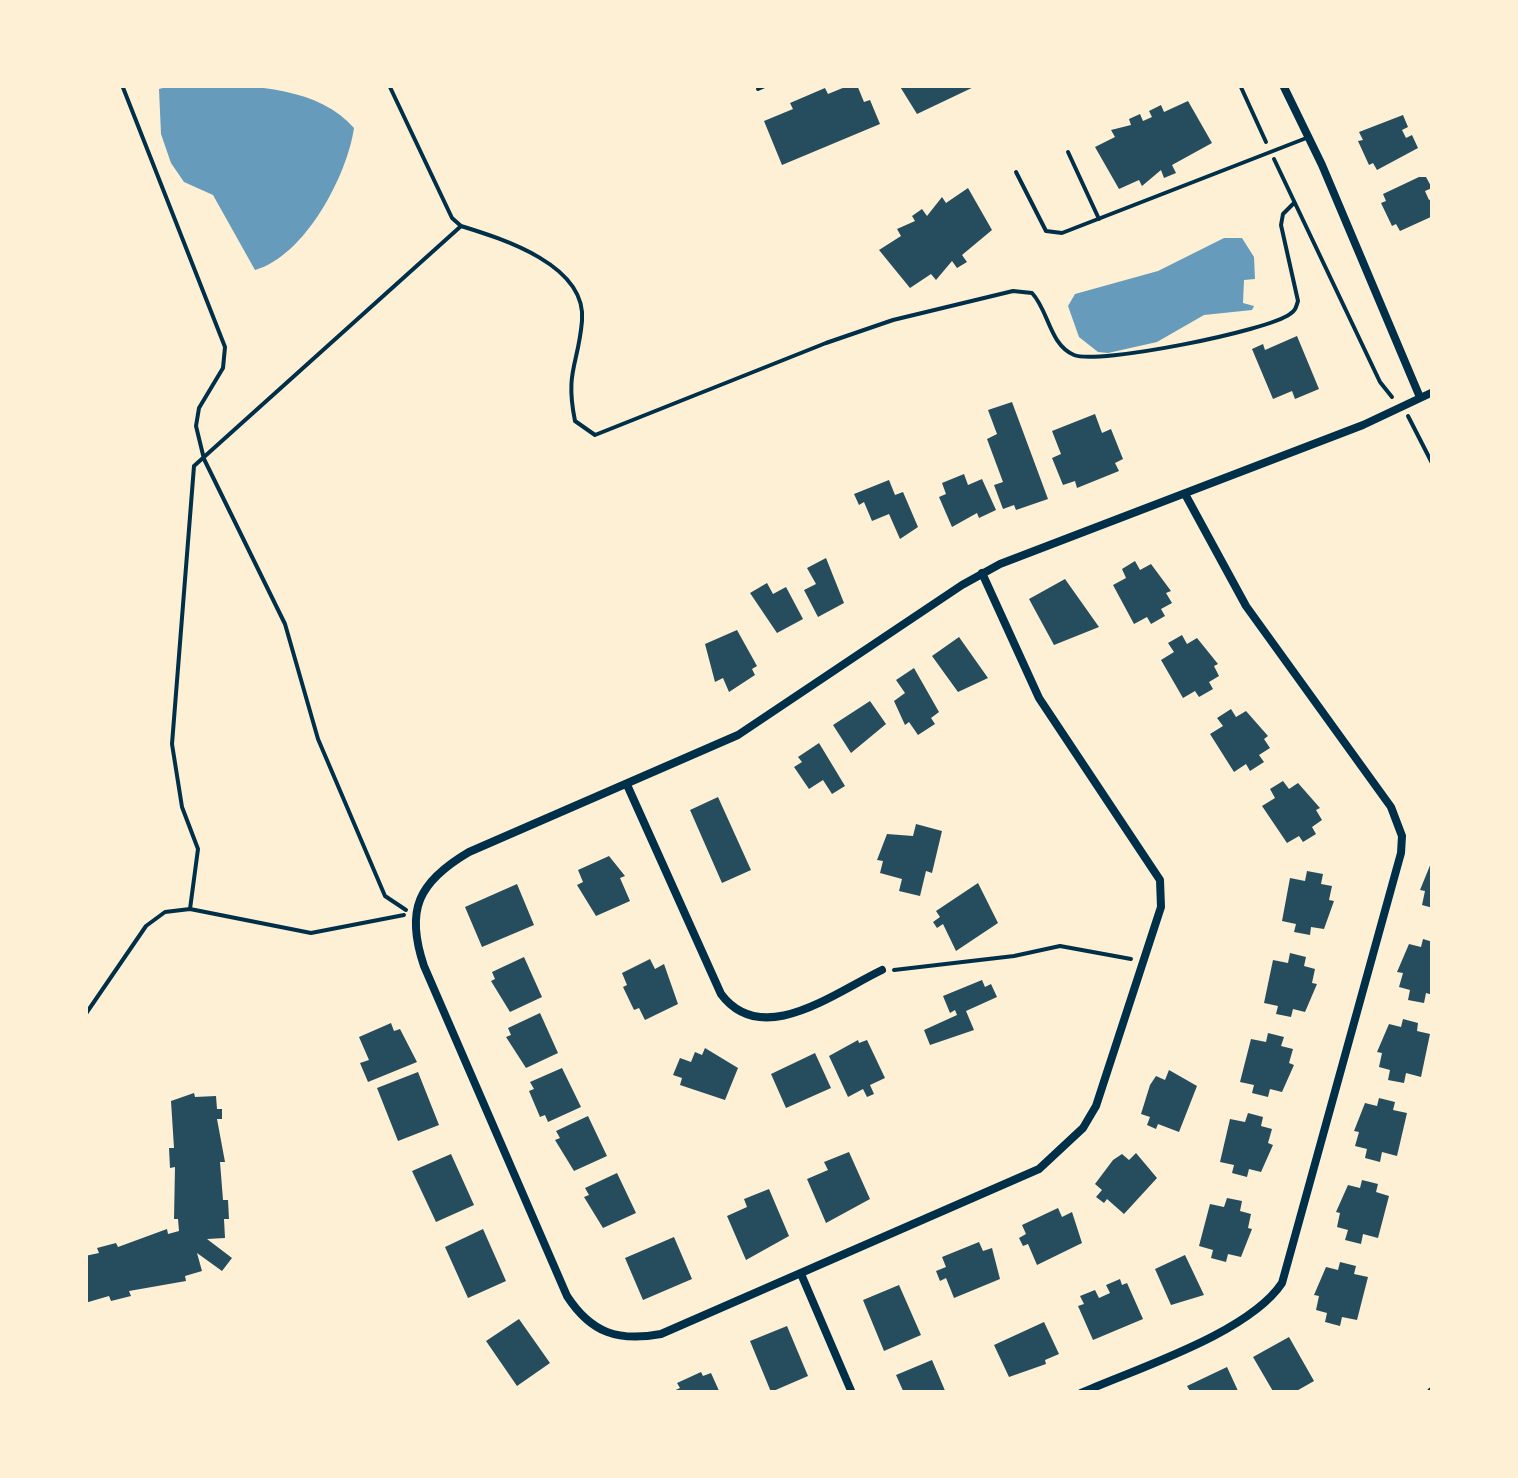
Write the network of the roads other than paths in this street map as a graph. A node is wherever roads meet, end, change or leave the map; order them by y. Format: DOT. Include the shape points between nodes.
graph roads {
  1 [pos="767,85"];
  2 [pos="1283,85"];
  3 [pos="758,90"];
  4 [pos="1309,137"];
  5 [pos="1068,152"];
  6 [pos="1016,172"];
  7 [pos="1099,218"];
  8 [pos="1433,392"];
  9 [pos="1419,395"];
  10 [pos="1186,494"];
  11 [pos="982,573"];
  12 [pos="628,786"];
  13 [pos="882,970"];
  14 [pos="800,1274"];
  15 [pos="852,1393"];
  16 [pos="1081,1393"];
  1 -- 3 [label="lane"];
  2 -- 4 [label="street"];
  4 -- 7 [label="lane"];
  4 -- 9 [label="street"];
  5 -- 7 [label="lane"];
  6 -- 7 [label="lane" via="1046,231 1062,233"];
  8 -- 9 [label="street"];
  9 -- 10 [label="street"];
  10 -- 11 [label="street"];
  10 -- 16 [label="street" via="1246,606 1391,807 1402,853 1282,1283 1246,1320"];
  11 -- 12 [label="street" via="762,722"];
  11 -- 14 [label="street" via="1039,698 1160,880 1161,908 1096,1106 1061,1151 1038,1168"];
  12 -- 13 [label="street" via="733,1010 746,1018 774,1019"];
  12 -- 14 [label="street" via="449,864 424,890 415,914 424,966 580,1316 617,1338 661,1334"];
  14 -- 15 [label="street"];
}
